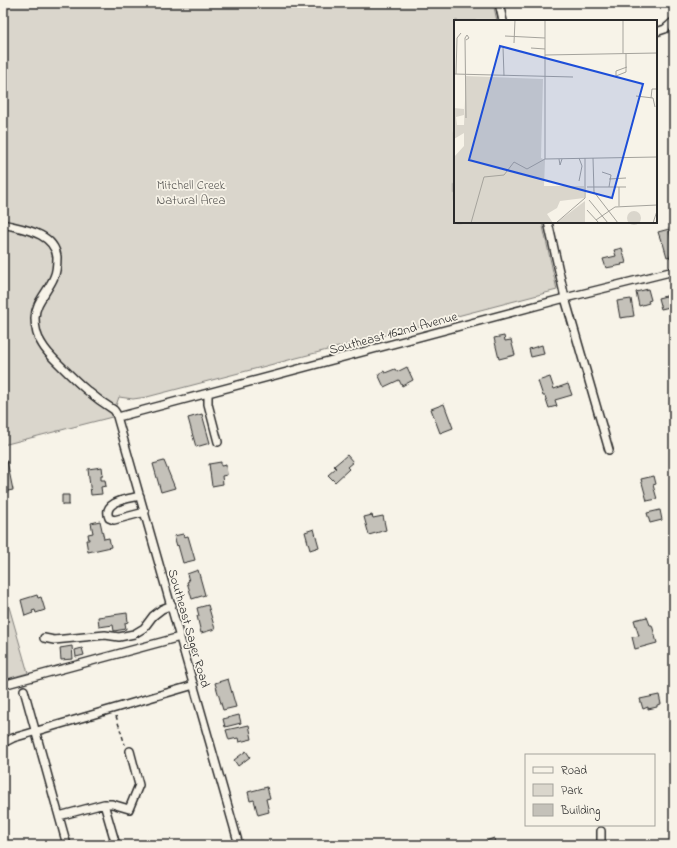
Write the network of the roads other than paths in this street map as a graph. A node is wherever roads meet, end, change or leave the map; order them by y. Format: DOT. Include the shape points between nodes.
graph roads {
  1 [pos="499,3"];
  2 [pos="503,20"];
  3 [pos="673,22"];
  4 [pos="657,32"];
  5 [pos="548,223"];
  6 [pos="3,224"];
  7 [pos="674,271"];
  8 [pos="565,298"];
  9 [pos="208,393"];
  10 [pos="118,417"];
  11 [pos="218,442"];
  12 [pos="609,450"];
  13 [pos="140,496"];
  14 [pos="145,512"];
  15 [pos="172,605"];
  16 [pos="180,637"];
  17 [pos="44,638"];
  18 [pos="3,685"];
  19 [pos="194,685"];
  20 [pos="24,690"];
  21 [pos="36,732"];
  22 [pos="3,744"];
  23 [pos="130,751"];
  24 [pos="104,804"];
  25 [pos="59,816"];
  26 [pos="601,831"];
  27 [pos="67,845"];
  28 [pos="116,845"];
  29 [pos="239,845"];
  30 [pos="601,845"];
  1 -- 2 [label="street"];
  3 -- 4 [label="street"];
  5 -- 8 [label="street"];
  6 -- 10 [label="street" via="36,233 49,241 56,252 58,264 54,277 38,303 35,317 36,332 50,355 85,390 115,411"];
  7 -- 8 [label="street, Southeast 162nd Avenue"];
  8 -- 9 [label="street, Southeast 162nd Avenue"];
  8 -- 12 [label="street"];
  9 -- 10 [label="street, Southeast 162nd Avenue"];
  9 -- 11 [label="street" via="208,404"];
  10 -- 13 [label="street, Southeast Sager Road"];
  13 -- 14 [label="street, Southeast Sager Road"];
  13 -- 14 [label="street" via="113,504 107,513 109,518 114,520"];
  14 -- 15 [label="street, Southeast Sager Road"];
  15 -- 16 [label="street, Southeast Sager Road"];
  15 -- 17 [label="street" via="162,609 144,628 134,634 54,640"];
  16 -- 18 [label="street"];
  16 -- 19 [label="street, Southeast Sager Road"];
  19 -- 21 [label="street"];
  19 -- 29 [label="street, Southeast Sager Road"];
  20 -- 21 [label="street"];
  21 -- 22 [label="street" via="13,738"];
  21 -- 25 [label="street"];
  23 -- 24 [label="street" via="139,785 129,809"];
  24 -- 25 [label="street"];
  24 -- 28 [label="street"];
  25 -- 27 [label="street"];
  26 -- 30 [label="street"];
}
